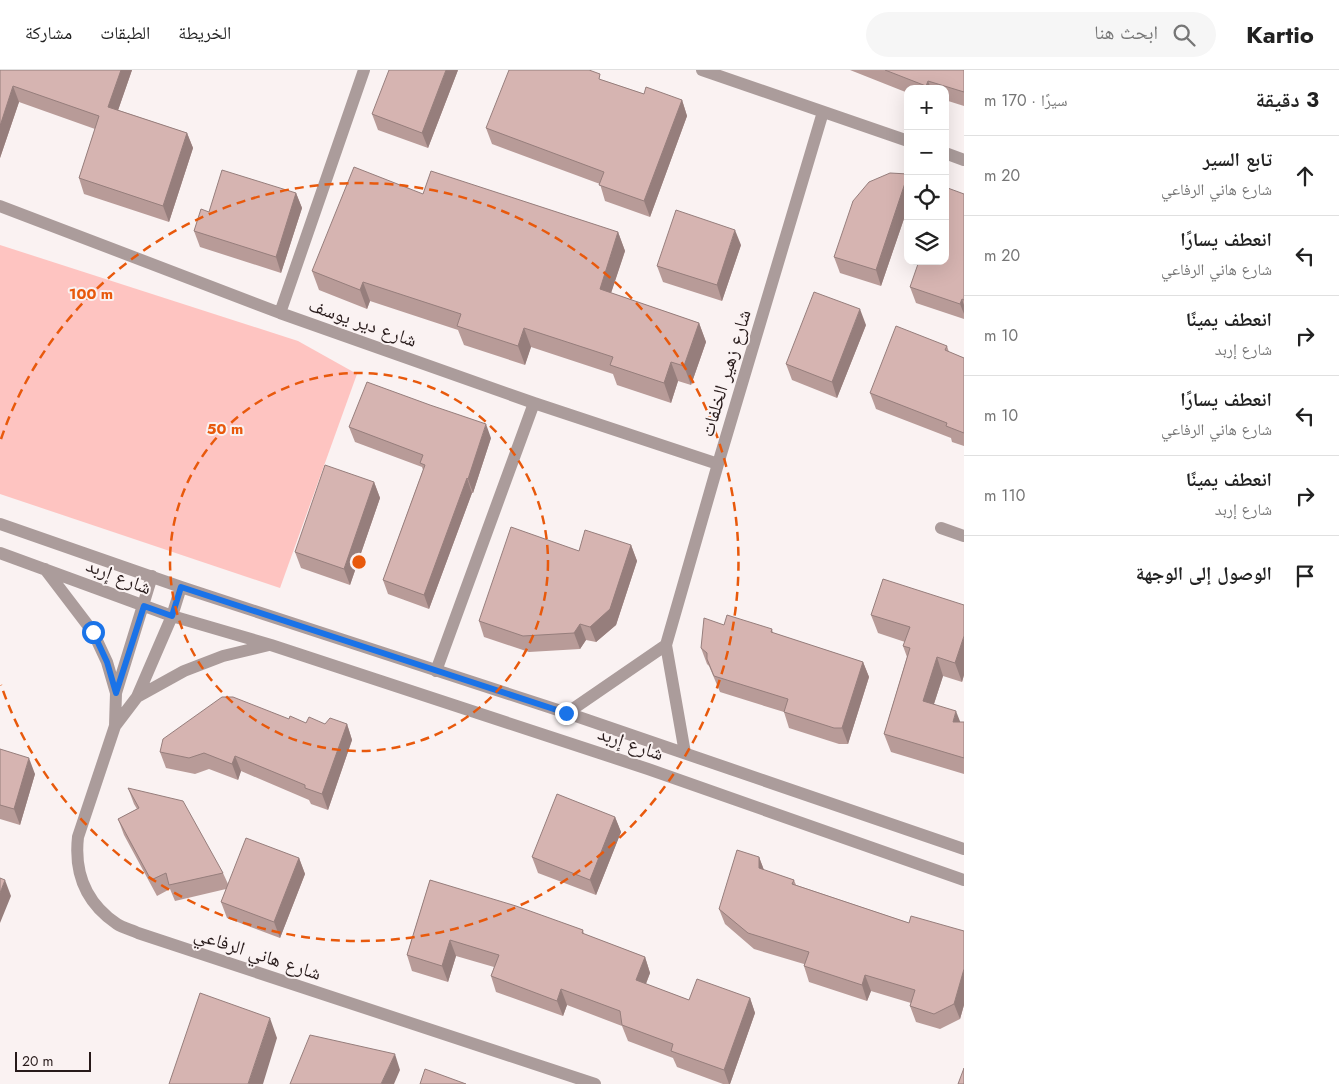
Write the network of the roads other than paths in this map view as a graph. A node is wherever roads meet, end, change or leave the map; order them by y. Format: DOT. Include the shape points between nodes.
graph roads {
  1 [pos="364,70"];
  2 [pos="702,70"];
  3 [pos="823,112"];
  4 [pos="904,140"];
  5 [pos="949,154"];
  6 [pos="964,160"];
  7 [pos="0,206"];
  8 [pos="280,313"];
  9 [pos="534,403"];
  10 [pos="718,464"];
  11 [pos="0,524"];
  12 [pos="941,528"];
  13 [pos="964,536"];
  14 [pos="0,553"];
  15 [pos="45,568"];
  16 [pos="152,576"];
  17 [pos="181,587"];
  18 [pos="144,606"];
  19 [pos="172,616"];
  20 [pos="271,645"];
  21 [pos="666,645"];
  22 [pos="436,671"];
  23 [pos="116,693"];
  24 [pos="137,697"];
  25 [pos="566,713"];
  26 [pos="115,726"];
  27 [pos="685,753"];
  28 [pos="964,849"];
  29 [pos="964,880"];
  30 [pos="594,1084"];
  1 -- 8 [label="street"];
  2 -- 3 [label="street"];
  3 -- 4 [label="street"];
  3 -- 10 [label="street, شارع زهير الخلفات"];
  5 -- 6 [label="street"];
  7 -- 8 [label="street, شارع دير يوسف"];
  8 -- 9 [label="street, شارع دير يوسف"];
  9 -- 10 [label="street, شارع دير يوسف"];
  9 -- 22 [label="street"];
  10 -- 21 [label="street, شارع زهير الخلفات"];
  11 -- 16 [label="street, شارع إربد"];
  12 -- 13 [label="street"];
  14 -- 15 [label="street, شارع إربد"];
  15 -- 18 [label="street, شارع إربد"];
  15 -- 23 [label="street, شارع هاني الرفاعي" via="93,632 107,662"];
  16 -- 17 [label="street, شارع إربد"];
  16 -- 18 [label="street, شارع هاني الرفاعي"];
  17 -- 19 [label="street, شارع هاني الرفاعي"];
  17 -- 22 [label="street, شارع إربد"];
  18 -- 19 [label="street, شارع إربد"];
  18 -- 23 [label="street, شارع هاني الرفاعي"];
  19 -- 20 [label="street, شارع إربد"];
  19 -- 24 [label="street, شارع هاني الرفاعي"];
  20 -- 24 [label="street, شارع هاني الرفاعي" via="223,656"];
  20 -- 29 [label="street, شارع إربد" via="648,768"];
  21 -- 25 [label="street"];
  21 -- 27 [label="street, شارع زهير الخلفات"];
  22 -- 25 [label="street, شارع إربد"];
  23 -- 26 [label="street, شارع هاني الرفاعي"];
  24 -- 26 [label="street, شارع هاني الرفاعي"];
  25 -- 27 [label="street, شارع إربد"];
  26 -- 30 [label="street, شارع هاني الرفاعي" via="78,838 76,855 90,898 118,925"];
  27 -- 28 [label="street, شارع إربد"];
}
